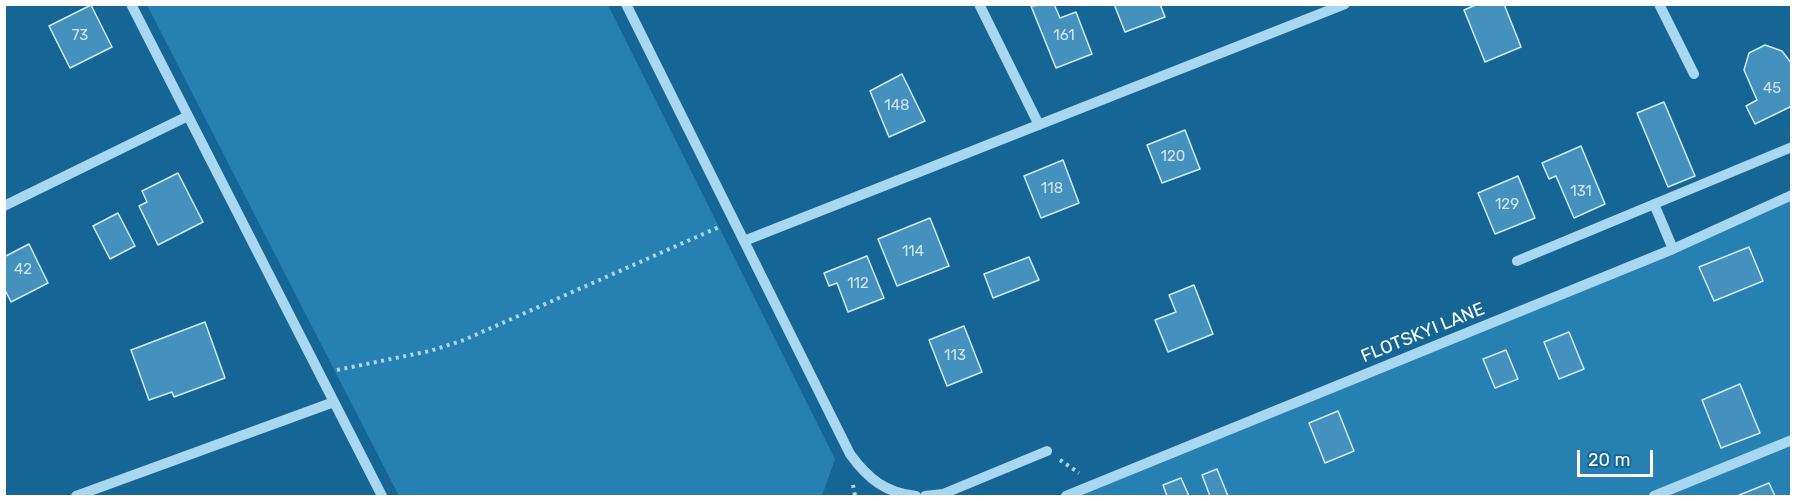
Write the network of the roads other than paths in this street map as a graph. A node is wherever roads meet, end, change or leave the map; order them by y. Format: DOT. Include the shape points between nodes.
graph roads {
  1 [pos="131,4"];
  2 [pos="626,4"];
  3 [pos="979,4"];
  4 [pos="1345,4"];
  5 [pos="1659,4"];
  6 [pos="1320,9"];
  7 [pos="1694,74"];
  8 [pos="188,116"];
  9 [pos="1039,124"];
  10 [pos="1791,147"];
  11 [pos="1791,195"];
  12 [pos="1654,204"];
  13 [pos="4,206"];
  14 [pos="744,241"];
  15 [pos="1673,249"];
  16 [pos="1517,261"];
  17 [pos="334,402"];
  18 [pos="1791,440"];
  19 [pos="1047,451"];
  20 [pos="76,496"];
  21 [pos="382,496"];
  22 [pos="916,496"];
  23 [pos="925,496"];
  24 [pos="1066,496"];
  25 [pos="1654,496"];
  1 -- 8 [label="lane"];
  2 -- 14 [label="lane"];
  3 -- 9 [label="lane"];
  4 -- 6 [label="lane"];
  5 -- 7 [label="lane"];
  6 -- 9 [label="lane"];
  8 -- 13 [label="lane"];
  8 -- 17 [label="lane"];
  9 -- 14 [label="lane"];
  10 -- 12 [label="lane"];
  11 -- 15 [label="lane, FLOTSKYI LANE"];
  12 -- 15 [label="lane"];
  12 -- 16 [label="lane"];
  14 -- 22 [label="lane" via="850,454 880,486 900,495"];
  15 -- 24 [label="lane, FLOTSKYI LANE"];
  17 -- 20 [label="lane"];
  17 -- 21 [label="lane"];
  18 -- 25 [label="lane"];
  19 -- 23 [label="lane" via="942,494"];
}
